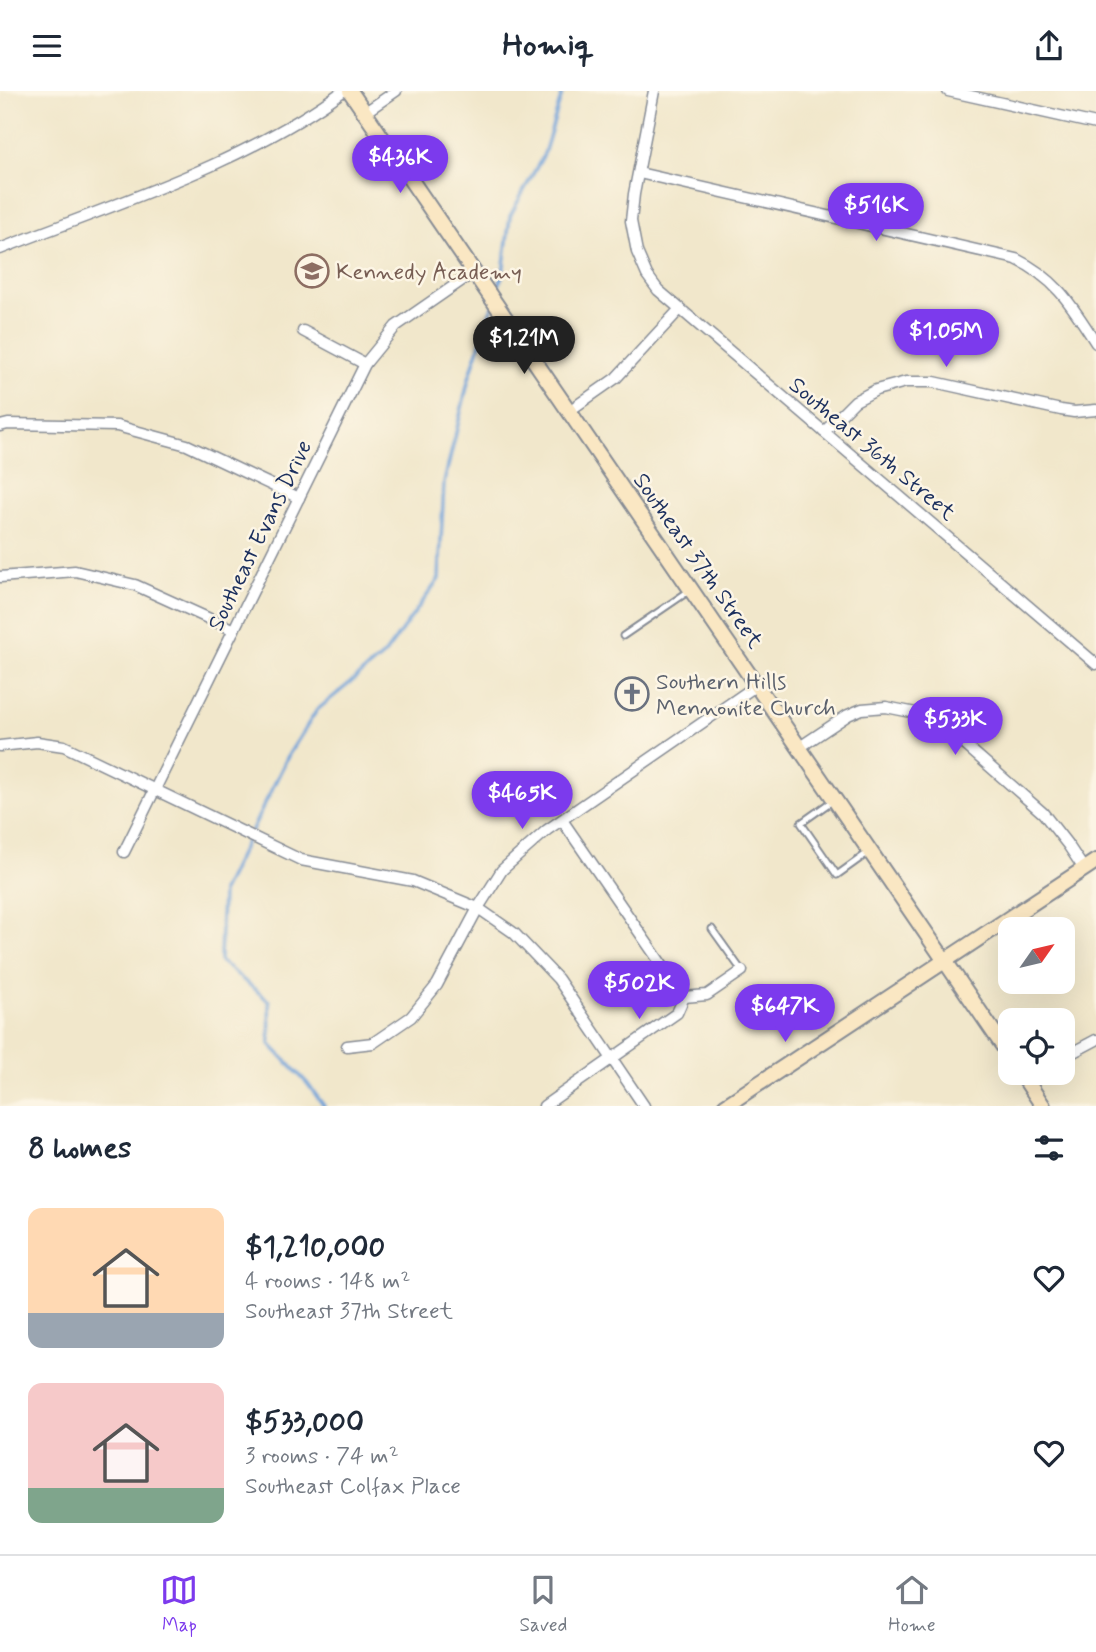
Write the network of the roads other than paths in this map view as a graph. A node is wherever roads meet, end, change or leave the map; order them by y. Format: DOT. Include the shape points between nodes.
graph roads {
  1 [pos="343,91"];
  2 [pos="350,91"];
  3 [pos="396,91"];
  4 [pos="654,91"];
  5 [pos="947,91"];
  6 [pos="365,113"];
  7 [pos="1096,124"];
  8 [pos="639,173"];
  9 [pos="0,249"];
  10 [pos="476,275"];
  11 [pos="680,309"];
  12 [pos="303,331"];
  13 [pos="1096,343"];
  14 [pos="365,364"];
  15 [pos="1096,410"];
  16 [pos="569,411"];
  17 [pos="0,426"];
  18 [pos="824,432"];
  19 [pos="299,498"];
  20 [pos="0,577"];
  21 [pos="692,590"];
  22 [pos="234,630"];
  23 [pos="623,636"];
  24 [pos="1096,664"];
  25 [pos="757,685"];
  26 [pos="0,746"];
  27 [pos="800,747"];
  28 [pos="155,791"];
  29 [pos="835,799"];
  30 [pos="562,820"];
  31 [pos="871,851"];
  32 [pos="124,852"];
  33 [pos="1090,865"];
  34 [pos="478,908"];
  35 [pos="712,929"];
  36 [pos="945,960"];
  37 [pos="742,971"];
  38 [pos="684,997"];
  39 [pos="998,1038"];
  40 [pos="1096,1040"];
  41 [pos="347,1046"];
  42 [pos="1075,1051"];
  43 [pos="612,1060"];
  44 [pos="1030,1085"];
  45 [pos="544,1106"];
  46 [pos="644,1106"];
  47 [pos="725,1106"];
  48 [pos="1044,1106"];
  1 -- 9 [label="street" via="216,164"];
  2 -- 6 [label="main road, Southeast 37th Street"];
  3 -- 6 [label="street"];
  4 -- 8 [label="street, Southeast 36th Street"];
  5 -- 7 [label="street"];
  6 -- 10 [label="main road, Southeast 37th Street"];
  8 -- 11 [label="street, Southeast 36th Street" via="631,211 637,252 658,290"];
  8 -- 13 [label="street" via="1016,259 1055,284"];
  10 -- 14 [label="street, Southeast Evans Drive" via="396,326"];
  10 -- 16 [label="main road, Southeast 37th Street"];
  11 -- 16 [label="street" via="616,378"];
  11 -- 18 [label="street, Southeast 36th Street"];
  12 -- 14 [label="street"];
  14 -- 19 [label="street, Southeast Evans Drive"];
  15 -- 18 [label="street" via="1061,410 934,383 905,382 855,401"];
  16 -- 21 [label="main road, Southeast 37th Street"];
  17 -- 19 [label="street" via="117,426 187,445"];
  18 -- 24 [label="street, Southeast 36th Street"];
  19 -- 22 [label="street, Southeast Evans Drive"];
  20 -- 22 [label="street" via="75,571 135,585"];
  21 -- 23 [label="lane"];
  21 -- 25 [label="main road, Southeast 37th Street"];
  22 -- 28 [label="street, Southeast Evans Drive"];
  25 -- 27 [label="main road, Southeast 37th Street"];
  25 -- 30 [label="street"];
  26 -- 28 [label="street" via="64,745"];
  27 -- 29 [label="main road, Southeast 37th Street"];
  27 -- 33 [label="street" via="862,709 886,707 916,713 947,729 1043,813"];
  28 -- 32 [label="street, Southeast Evans Drive"];
  28 -- 34 [label="street" via="301,860 413,881"];
  29 -- 31 [label="main road, Southeast 37th Street"];
  29 -- 31 [label="lane" via="801,823 837,875"];
  30 -- 34 [label="street" via="502,870"];
  30 -- 38 [label="street"];
  31 -- 36 [label="main road, Southeast 37th Street"];
  33 -- 36 [label="main road"];
  34 -- 41 [label="street" via="437,985 411,1017 373,1043"];
  34 -- 43 [label="street" via="514,933 558,979"];
  35 -- 37 [label="lane"];
  36 -- 39 [label="main road, Southeast 37th Street"];
  36 -- 47 [label="main road"];
  37 -- 38 [label="street" via="707,995"];
  38 -- 43 [label="street" via="677,1013"];
  40 -- 42 [label="street"];
  43 -- 45 [label="street"];
  43 -- 46 [label="street"];
  44 -- 48 [label="main road"];
}
